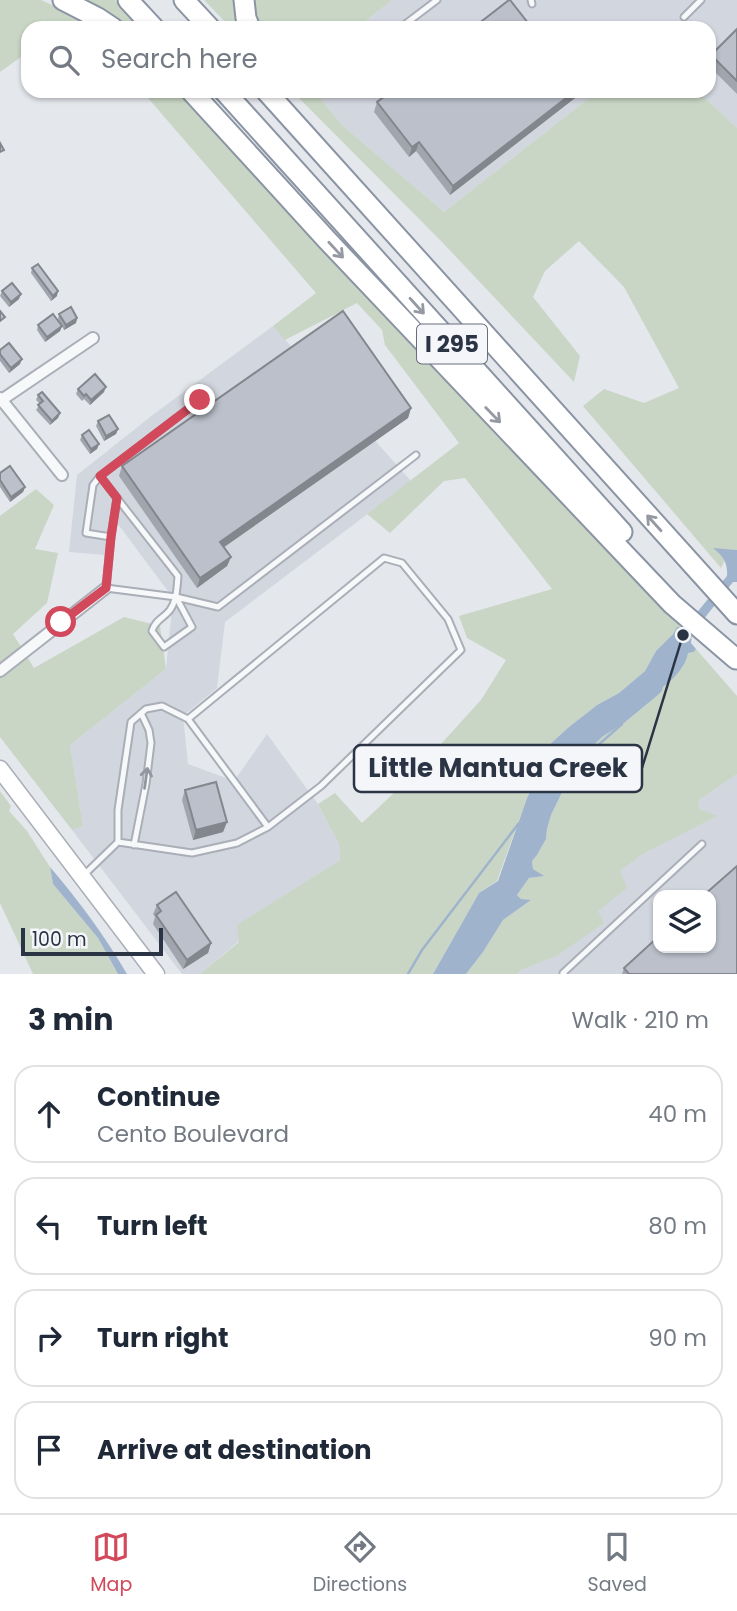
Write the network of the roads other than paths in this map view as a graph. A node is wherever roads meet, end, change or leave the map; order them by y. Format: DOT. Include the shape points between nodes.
graph roads {
  1 [pos="63,0"];
  2 [pos="128,0"];
  3 [pos="143,0"];
  4 [pos="184,0"];
  5 [pos="244,0"];
  6 [pos="437,0"];
  7 [pos="701,0"];
  8 [pos="684,17"];
  9 [pos="102,21"];
  10 [pos="148,21"];
  11 [pos="162,21"];
  12 [pos="204,21"];
  13 [pos="247,21"];
  14 [pos="409,21"];
  15 [pos="197,98"];
  16 [pos="217,98"];
  17 [pos="231,98"];
  18 [pos="272,98"];
  19 [pos="288,98"];
  20 [pos="346,226"];
  21 [pos="93,338"];
  22 [pos="503,354"];
  23 [pos="1,399"];
  24 [pos="200,400"];
  25 [pos="416,454"];
  26 [pos="62,475"];
  27 [pos="100,476"];
  28 [pos="117,498"];
  29 [pos="111,537"];
  30 [pos="106,588"];
  31 [pos="176,597"];
  32 [pos="676,600"];
  33 [pos="737,614"];
  34 [pos="736,660"];
  35 [pos="0,671"];
  36 [pos="141,713"];
  37 [pos="188,719"];
  38 [pos="0,769"];
  39 [pos="268,827"];
  40 [pos="118,842"];
  41 [pos="702,844"];
  42 [pos="134,845"];
  43 [pos="83,876"];
  44 [pos="156,974"];
  45 [pos="564,974"];
  1 -- 9 [label="highway"];
  2 -- 10 [label="highway"];
  3 -- 11 [label="highway"];
  4 -- 12 [label="highway"];
  5 -- 13 [label="highway"];
  6 -- 14 [label="lane"];
  7 -- 8 [label="lane"];
  15 -- 32 [label="highway, one-way" via="327,240"];
  16 -- 20 [label="highway" via="320,212"];
  17 -- 20 [label="highway, I 295"];
  18 -- 22 [label="highway, I 295"];
  19 -- 22 [label="highway" via="474,306"];
  20 -- 32 [label="highway, I 295, one-way"];
  21 -- 23 [label="street"];
  33 -- 22 [label="highway, I 295, one-way"];
  23 -- 26 [label="street"];
  24 -- 27 [label="lane"];
  25 -- 31 [label="lane" via="218,607"];
  27 -- 28 [label="lane"];
  27 -- 29 [label="lane" via="93,485 86,533"];
  28 -- 29 [label="lane"];
  28 -- 31 [label="lane" via="178,576"];
  29 -- 30 [label="lane"];
  30 -- 31 [label="lane"];
  30 -- 35 [label="street"];
  31 -- 31 [label="lane" via="152,631 164,647 192,627"];
  32 -- 34 [label="highway"];
  36 -- 37 [label="lane" via="162,706"];
  36 -- 40 [label="lane" via="131,722"];
  42 -- 36 [label="lane, one-way" via="151,743"];
  37 -- 39 [label="lane"];
  37 -- 39 [label="lane" via="384,558 402,563 449,619 461,650 321,786"];
  38 -- 43 [label="main road"];
  39 -- 42 [label="lane" via="237,843 192,853"];
  40 -- 42 [label="lane"];
  40 -- 43 [label="lane"];
  41 -- 45 [label="lane"];
  43 -- 44 [label="main road"];
}
